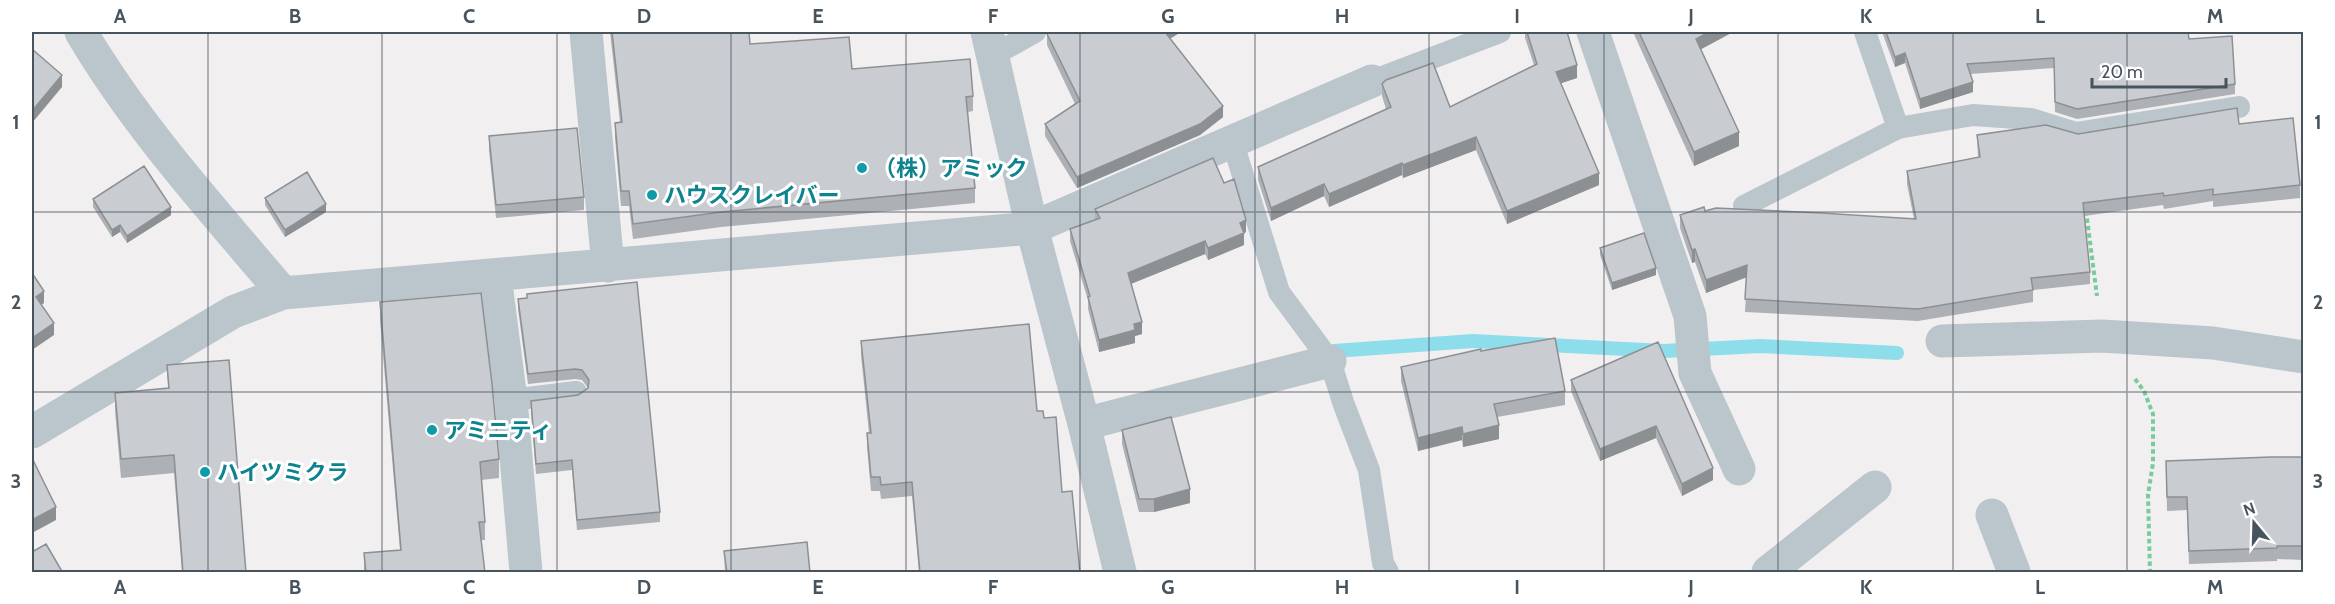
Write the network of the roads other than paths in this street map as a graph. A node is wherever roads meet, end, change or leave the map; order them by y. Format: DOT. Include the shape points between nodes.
graph roads {
  1 [pos="81,32"];
  2 [pos="586,32"];
  3 [pos="1035,32"];
  4 [pos="1500,32"];
  5 [pos="1593,32"];
  6 [pos="1865,32"];
  7 [pos="990,44"];
  8 [pos="1372,81"];
  9 [pos="2239,107"];
  10 [pos="1898,128"];
  11 [pos="1232,140"];
  12 [pos="1744,206"];
  13 [pos="1032,228"];
  14 [pos="608,266"];
  15 [pos="495,276"];
  16 [pos="283,293"];
  17 [pos="1942,341"];
  18 [pos="2304,357"];
  19 [pos="1330,361"];
  20 [pos="576,392"];
  21 [pos="511,400"];
  22 [pos="1084,424"];
  23 [pos="32,432"];
  24 [pos="1739,469"];
  25 [pos="1875,487"];
  26 [pos="1992,515"];
  27 [pos="526,573"];
  28 [pos="1120,573"];
  29 [pos="1388,573"];
  30 [pos="1768,573"];
  31 [pos="2014,573"];
  1 -- 16 [label="street" via="155,141"];
  2 -- 14 [label="street"];
  3 -- 7 [label="lane"];
  4 -- 8 [label="lane"];
  5 -- 24 [label="street" via="1690,316 1695,373"];
  6 -- 10 [label="lane"];
  7 -- 13 [label="street"];
  8 -- 11 [label="street"];
  9 -- 10 [label="lane" via="2076,133 2031,119 1973,115"];
  10 -- 12 [label="lane"];
  11 -- 13 [label="street"];
  11 -- 19 [label="lane" via="1280,292"];
  13 -- 14 [label="street"];
  13 -- 22 [label="street"];
  14 -- 15 [label="street"];
  15 -- 16 [label="street"];
  15 -- 21 [label="street"];
  16 -- 23 [label="street" via="233,312"];
  17 -- 18 [label="street" via="2103,336 2213,342"];
  19 -- 22 [label="street"];
  19 -- 29 [label="lane" via="1369,470 1383,564"];
  20 -- 21 [label="lane"];
  21 -- 27 [label="street"];
  22 -- 28 [label="street"];
  25 -- 30 [label="street"];
  26 -- 31 [label="street"];
}
